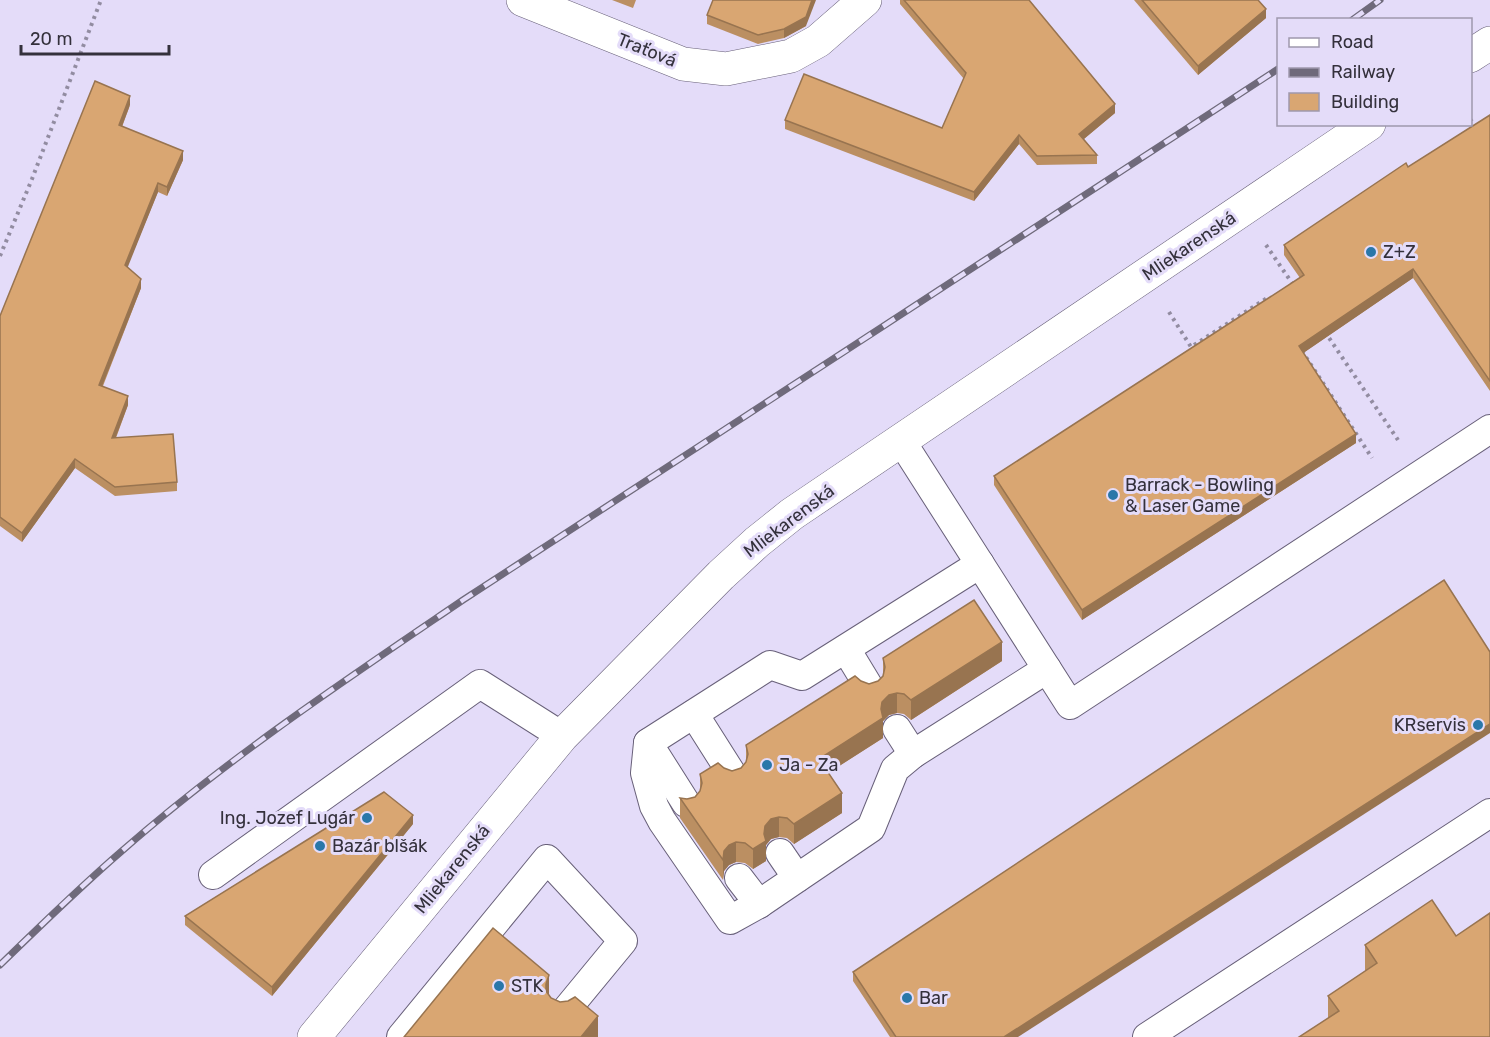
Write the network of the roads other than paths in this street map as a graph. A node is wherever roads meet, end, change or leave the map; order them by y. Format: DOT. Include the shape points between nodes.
graph roads {
  1 [pos="523,0"];
  2 [pos="865,0"];
  3 [pos="1490,43"];
  4 [pos="1472,55"];
  5 [pos="1366,126"];
  6 [pos="1490,429"];
  7 [pos="902,442"];
  8 [pos="980,564"];
  9 [pos="846,649"];
  10 [pos="1047,669"];
  11 [pos="869,687"];
  12 [pos="694,714"];
  13 [pos="897,729"];
  14 [pos="562,736"];
  15 [pos="648,743"];
  16 [pos="913,754"];
  17 [pos="732,774"];
  18 [pos="686,803"];
  19 [pos="1490,813"];
  20 [pos="780,853"];
  21 [pos="213,875"];
  22 [pos="739,878"];
  23 [pos="797,878"];
  24 [pos="759,904"];
  25 [pos="562,1015"];
  26 [pos="314,1037"];
  27 [pos="401,1037"];
  28 [pos="1148,1037"];
  1 -- 2 [label="street, Traťová" via="683,64 726,69 791,56 818,41"];
  3 -- 4 [label="street"];
  5 -- 7 [label="street, Mliekarenská"];
  6 -- 10 [label="lane" via="1070,705"];
  7 -- 8 [label="lane"];
  7 -- 14 [label="street, Mliekarenská" via="792,514 757,542"];
  8 -- 9 [label="lane"];
  8 -- 10 [label="lane"];
  9 -- 11 [label="lane"];
  9 -- 12 [label="lane" via="802,676 770,665"];
  10 -- 16 [label="lane"];
  12 -- 15 [label="lane"];
  12 -- 17 [label="lane"];
  13 -- 16 [label="lane"];
  14 -- 21 [label="lane" via="480,684"];
  14 -- 26 [label="street, Mliekarenská"];
  15 -- 18 [label="lane"];
  15 -- 24 [label="lane" via="645,773 654,806 680,848 730,920"];
  16 -- 23 [label="lane" via="895,769 871,828"];
  19 -- 28 [label="lane"];
  20 -- 23 [label="lane"];
  22 -- 24 [label="lane"];
  23 -- 24 [label="lane"];
  25 -- 27 [label="lane" via="623,941 547,859"];
}
